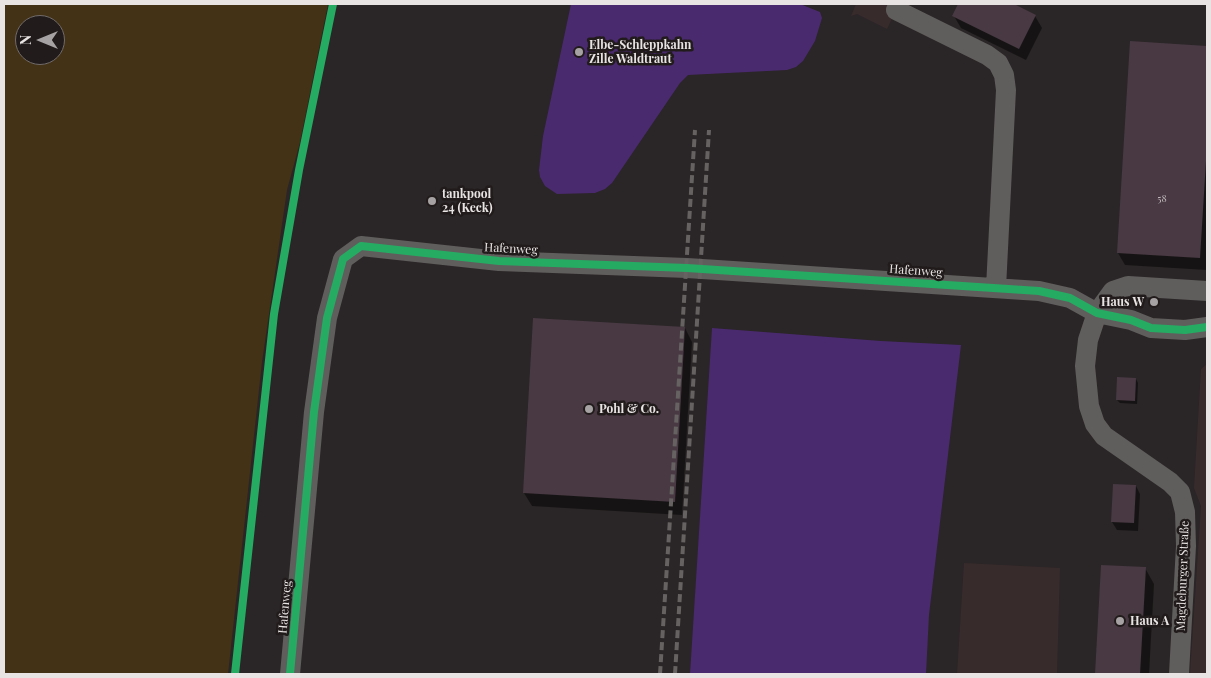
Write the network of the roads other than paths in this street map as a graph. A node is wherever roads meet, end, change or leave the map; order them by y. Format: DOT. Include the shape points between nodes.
graph roads {
  1 [pos="896,10"];
  2 [pos="996,288"];
  3 [pos="1207,291"];
  4 [pos="1097,313"];
  5 [pos="1206,327"];
  6 [pos="290,674"];
  7 [pos="1179,674"];
  1 -- 2 [label="street" via="987,55 998,62 1004,76 1006,90"];
  2 -- 4 [label="street, Hafenweg" via="1039,291 1070,298"];
  2 -- 6 [label="street, Hafenweg" via="687,268 499,261 362,246 343,259 326,318"];
  3 -- 4 [label="street, Magdeburger Straße" via="1128,286 1113,291"];
  4 -- 5 [label="street" via="1151,328 1185,330"];
  4 -- 7 [label="street, Magdeburger Straße" via="1088,340 1085,366 1089,406 1095,424 1104,436 1170,482 1180,492 1185,512"];
}
